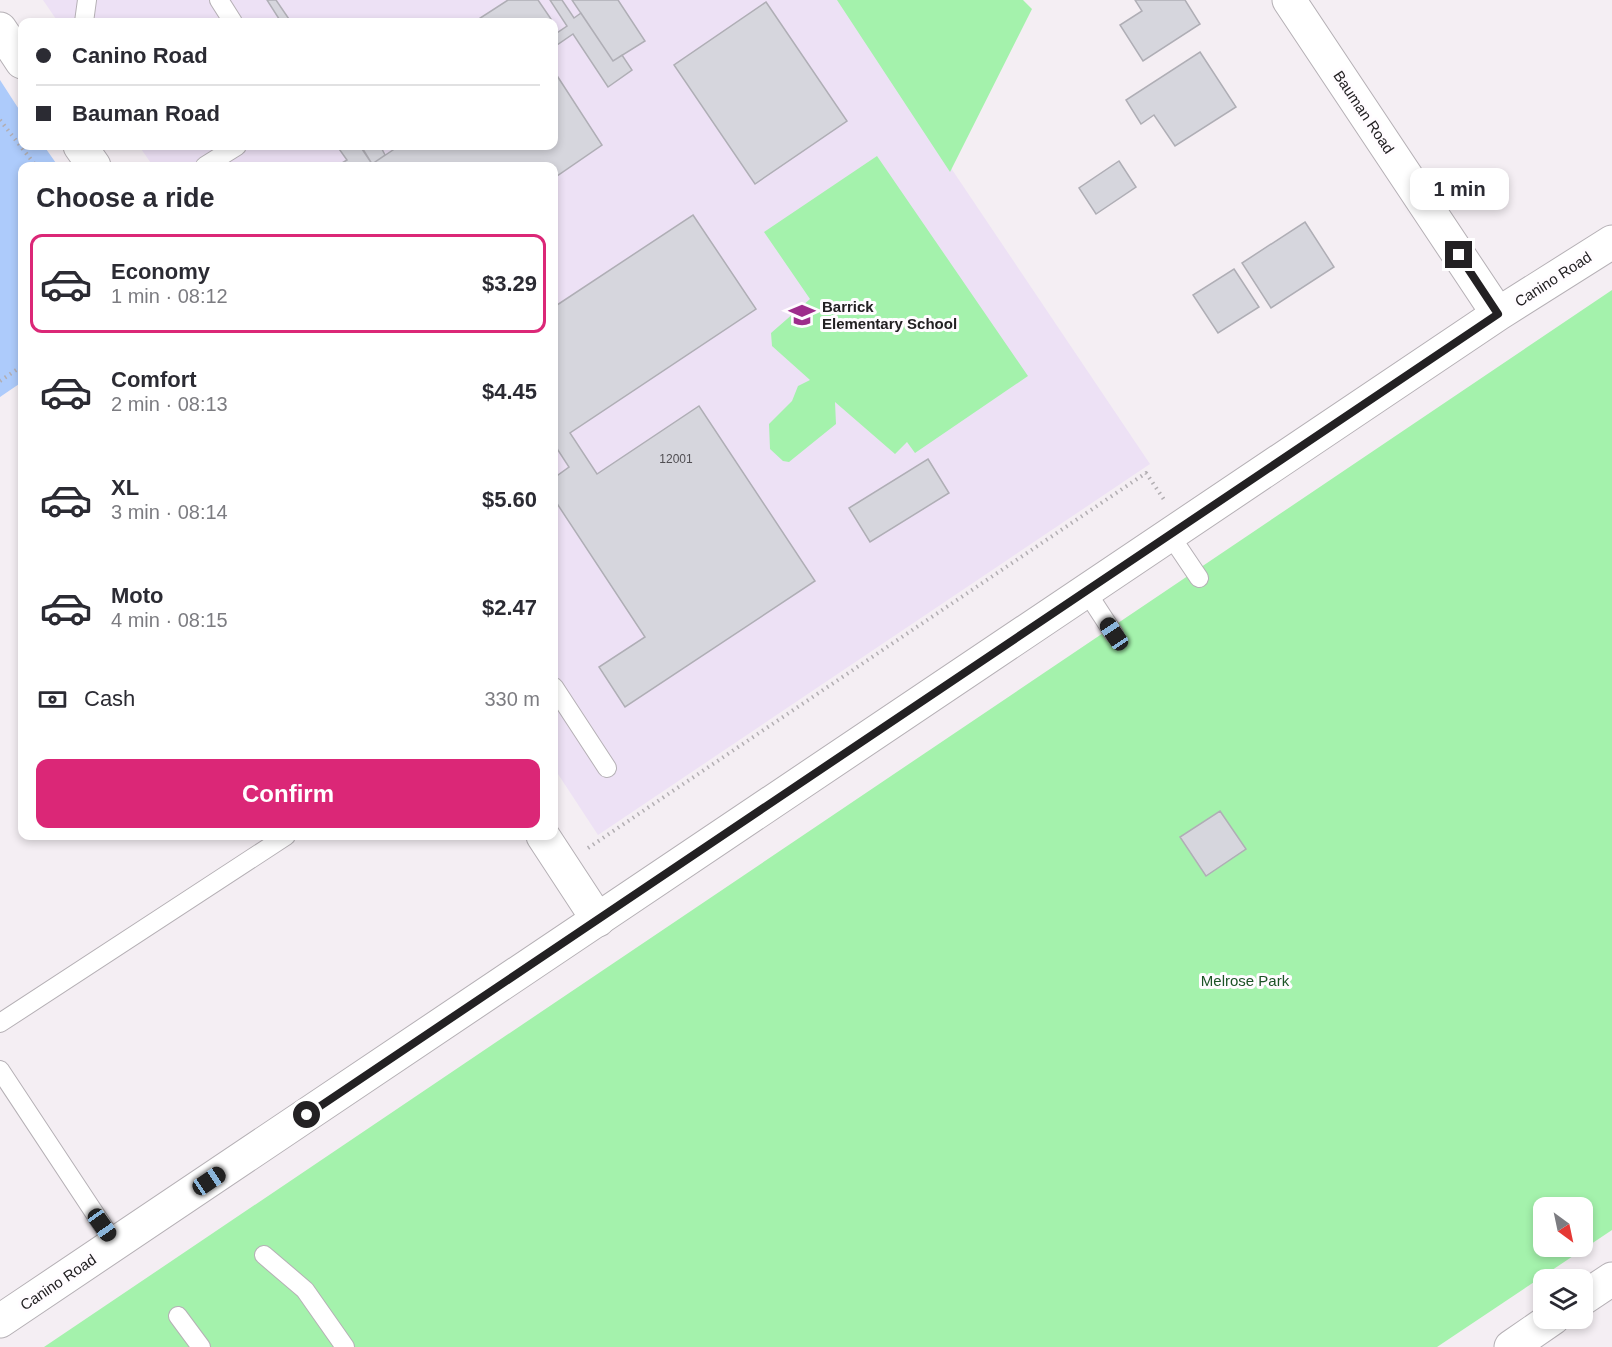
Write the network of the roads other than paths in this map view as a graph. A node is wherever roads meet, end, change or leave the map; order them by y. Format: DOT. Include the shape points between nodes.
graph roads {
  1 [pos="87,0"];
  2 [pos="219,0"];
  3 [pos="1289,0"];
  4 [pos="85,18"];
  5 [pos="230,18"];
  6 [pos="0,29"];
  7 [pos="18,56"];
  8 [pos="231,150"];
  9 [pos="211,162"];
  10 [pos="1612,242"];
  11 [pos="1498,314"];
  12 [pos="1169,522"];
  13 [pos="1199,578"];
  14 [pos="1086,591"];
  15 [pos="1114,634"];
  16 [pos="558,693"];
  17 [pos="607,768"];
  18 [pos="280,840"];
  19 [pos="546,840"];
  20 [pos="598,920"];
  21 [pos="0,1023"];
  22 [pos="0,1071"];
  23 [pos="115,1244"];
  24 [pos="264,1255"];
  25 [pos="1612,1279"];
  26 [pos="1593,1292"];
  27 [pos="178,1316"];
  28 [pos="0,1321"];
  29 [pos="1537,1329"];
  30 [pos="201,1347"];
  31 [pos="345,1347"];
  32 [pos="1511,1347"];
  1 -- 4 [label="lane"];
  2 -- 5 [label="lane"];
  3 -- 11 [label="street, Bauman Road"];
  6 -- 7 [label="street"];
  8 -- 9 [label="lane"];
  10 -- 11 [label="street, Canino Road"];
  11 -- 12 [label="street, Canino Road"];
  12 -- 13 [label="lane"];
  12 -- 14 [label="street, Canino Road"];
  14 -- 15 [label="lane"];
  14 -- 20 [label="street, Canino Road"];
  16 -- 17 [label="lane"];
  18 -- 21 [label="lane"];
  19 -- 20 [label="street"];
  20 -- 23 [label="street, Canino Road"];
  22 -- 23 [label="lane"];
  23 -- 28 [label="street, Canino Road"];
  24 -- 31 [label="lane" via="305,1290"];
  25 -- 26 [label="street"];
  27 -- 30 [label="lane"];
  29 -- 32 [label="street"];
}
